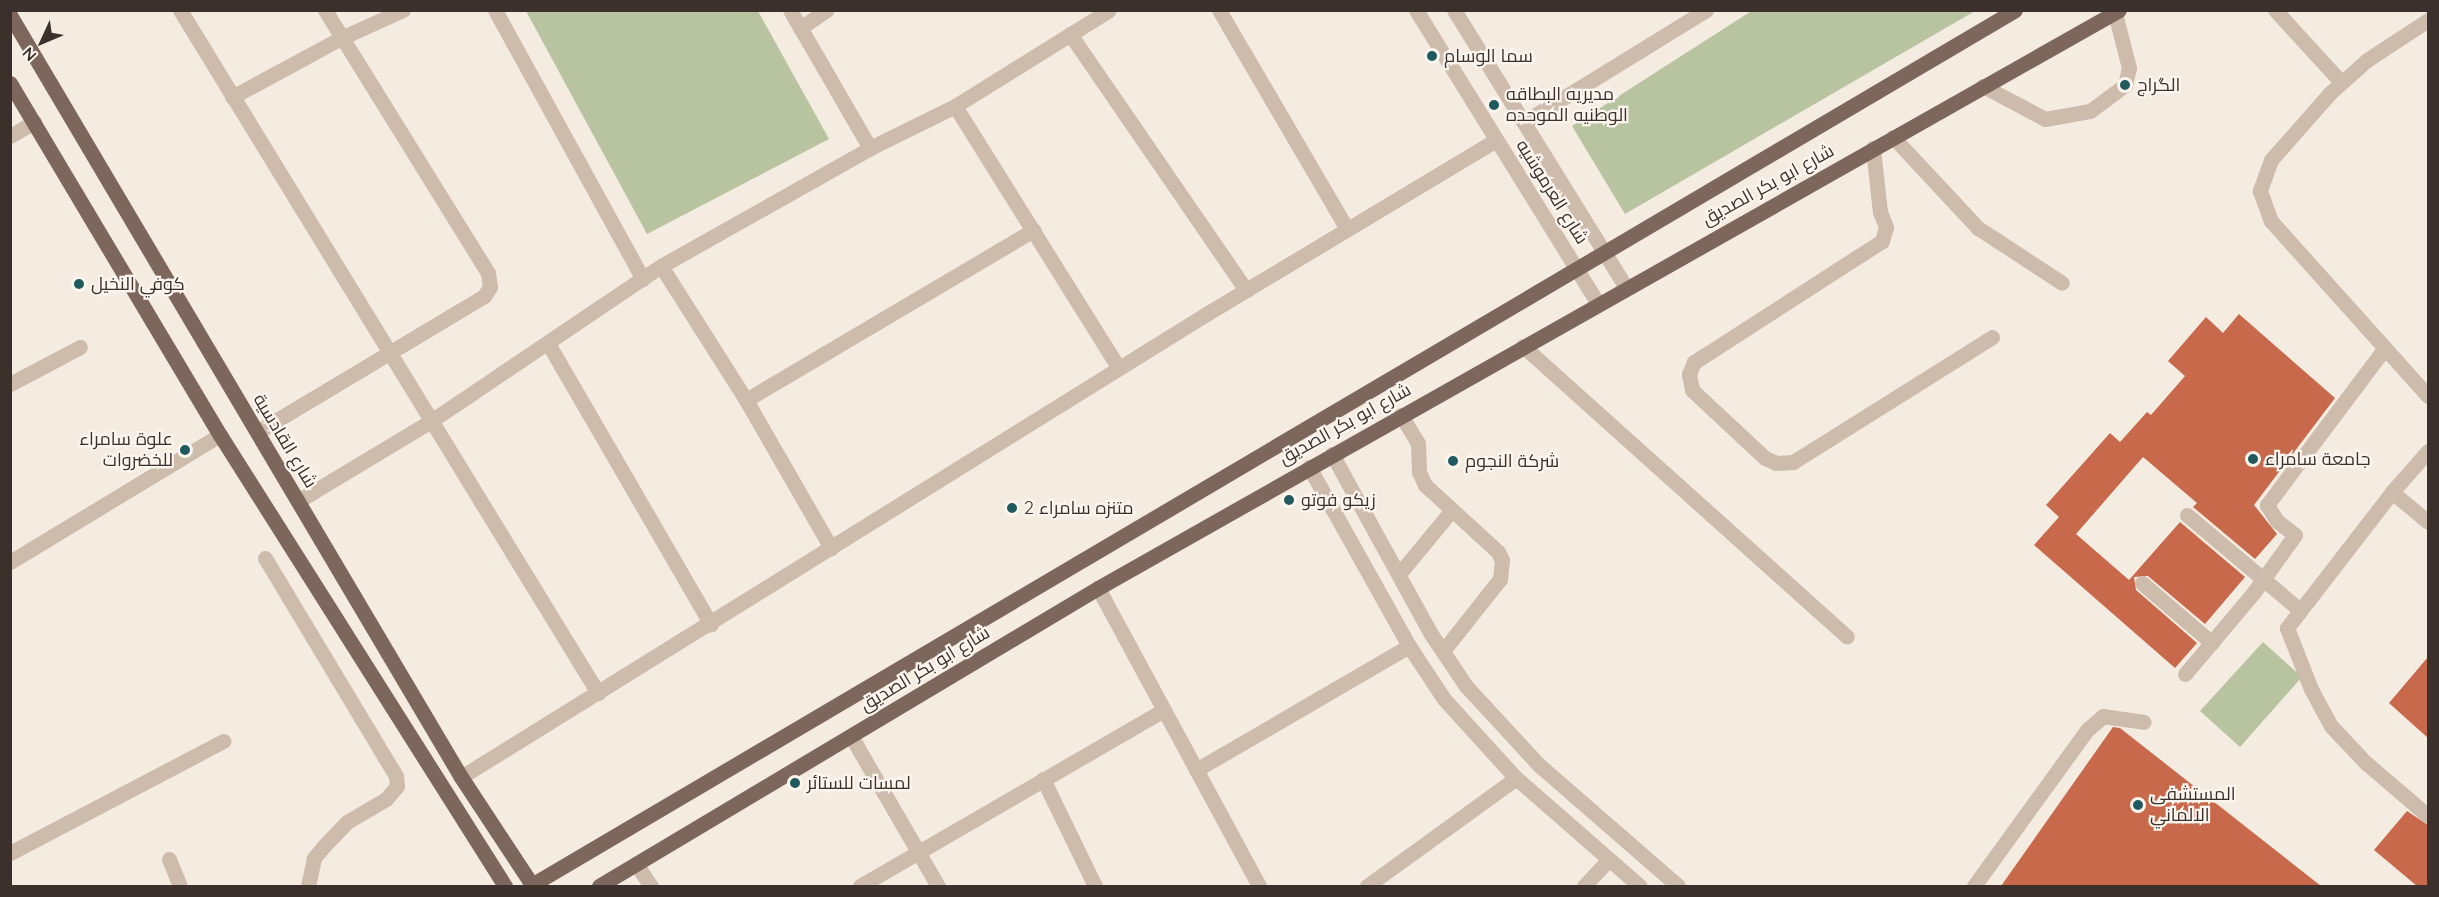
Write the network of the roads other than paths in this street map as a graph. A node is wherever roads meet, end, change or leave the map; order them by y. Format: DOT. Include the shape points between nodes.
graph roads {
  1 [pos="180,10"];
  2 [pos="325,10"];
  3 [pos="403,10"];
  4 [pos="495,10"];
  5 [pos="790,10"];
  6 [pos="827,10"];
  7 [pos="1109,10"];
  8 [pos="1219,10"];
  9 [pos="1416,10"];
  10 [pos="1454,10"];
  11 [pos="1706,10"];
  12 [pos="2015,10"];
  13 [pos="2275,10"];
  14 [pos="2117,12"];
  15 [pos="10,15"];
  16 [pos="2428,20"];
  17 [pos="800,28"];
  18 [pos="1070,34"];
  19 [pos="340,38"];
  20 [pos="2341,82"];
  21 [pos="1983,86"];
  22 [pos="13,91"];
  23 [pos="232,97"];
  24 [pos="955,106"];
  25 [pos="34,122"];
  26 [pos="1524,122"];
  27 [pos="10,136"];
  28 [pos="1893,136"];
  29 [pos="1496,140"];
  30 [pos="870,148"];
  31 [pos="1873,148"];
  32 [pos="1347,229"];
  33 [pos="1033,231"];
  34 [pos="1604,252"];
  35 [pos="661,266"];
  36 [pos="1576,268"];
  37 [pos="643,279"];
  38 [pos="2062,283"];
  39 [pos="1626,287"];
  40 [pos="1246,290"];
  41 [pos="1598,303"];
  42 [pos="1992,337"];
  43 [pos="549,345"];
  44 [pos="1523,346"];
  45 [pos="80,347"];
  46 [pos="2385,348"];
  47 [pos="389,353"];
  48 [pos="1119,368"];
  49 [pos="10,384"];
  50 [pos="2428,396"];
  51 [pos="746,399"];
  52 [pos="1401,415"];
  53 [pos="431,421"];
  54 [pos="257,432"];
  55 [pos="220,435"];
  56 [pos="2428,451"];
  57 [pos="1332,454"];
  58 [pos="1309,466"];
  59 [pos="2392,492"];
  60 [pos="298,501"];
  61 [pos="1452,510"];
  62 [pos="2187,515"];
  63 [pos="2428,522"];
  64 [pos="831,548"];
  65 [pos="265,558"];
  66 [pos="10,562"];
  67 [pos="1399,574"];
  68 [pos="2263,580"];
  69 [pos="2142,583"];
  70 [pos="1098,588"];
  71 [pos="2300,610"];
  72 [pos="711,624"];
  73 [pos="1847,637"];
  74 [pos="2212,643"];
  75 [pos="1409,646"];
  76 [pos="1443,651"];
  77 [pos="2185,674"];
  78 [pos="598,693"];
  79 [pos="1164,710"];
  80 [pos="2144,722"];
  81 [pos="851,736"];
  82 [pos="222,741"];
  83 [pos="1196,770"];
  84 [pos="461,777"];
  85 [pos="1516,778"];
  86 [pos="1043,779"];
  87 [pos="2428,816"];
  88 [pos="921,852"];
  89 [pos="10,853"];
  90 [pos="169,859"];
  91 [pos="1608,860"];
  92 [pos="636,864"];
  93 [pos="533,885"];
  94 [pos="180,886"];
  95 [pos="308,886"];
  96 [pos="505,886"];
  97 [pos="599,886"];
  98 [pos="651,886"];
  99 [pos="860,886"];
  100 [pos="938,886"];
  101 [pos="1095,886"];
  102 [pos="1259,886"];
  103 [pos="1367,886"];
  104 [pos="1584,886"];
  105 [pos="1640,886"];
  106 [pos="1678,886"];
  107 [pos="1974,886"];
  1 -- 23 [label="street"];
  2 -- 19 [label="street"];
  3 -- 19 [label="street"];
  4 -- 37 [label="street"];
  5 -- 17 [label="street"];
  6 -- 17 [label="street"];
  7 -- 18 [label="street"];
  8 -- 32 [label="street"];
  9 -- 29 [label="street, شارع العرموشيه"];
  10 -- 26 [label="street, شارع العرموشيه"];
  11 -- 26 [label="street"];
  12 -- 34 [label="main road, شارع ابو بكر الصديق"];
  13 -- 20 [label="street"];
  14 -- 21 [label="main road, شارع ابو بكر الصديق"];
  14 -- 21 [label="street" via="2129,68 2125,86 2090,111 2045,119"];
  15 -- 54 [label="main road, شارع القادسية"];
  16 -- 20 [label="street"];
  17 -- 30 [label="street"];
  18 -- 24 [label="street"];
  18 -- 40 [label="street"];
  19 -- 23 [label="street"];
  19 -- 47 [label="street" via="488,273 490,286 484,296"];
  20 -- 46 [label="street" via="2265,170 2260,191 2271,221"];
  21 -- 28 [label="main road, شارع ابو بكر الصديق"];
  22 -- 25 [label="main road"];
  23 -- 47 [label="street"];
  24 -- 30 [label="street"];
  24 -- 33 [label="street"];
  25 -- 27 [label="street"];
  25 -- 55 [label="main road"];
  26 -- 34 [label="street, شارع العرموشيه"];
  28 -- 31 [label="main road, شارع ابو بكر الصديق"];
  28 -- 38 [label="street" via="1978,228"];
  29 -- 32 [label="street"];
  29 -- 36 [label="street, شارع العرموشيه"];
  30 -- 35 [label="street"];
  31 -- 39 [label="main road, شارع ابو بكر الصديق"];
  31 -- 42 [label="street" via="1880,212 1886,227 1882,241 1694,362 1689,374 1692,390 1765,458 1776,463 1793,462"];
  32 -- 40 [label="street"];
  33 -- 48 [label="street"];
  33 -- 51 [label="street"];
  34 -- 36 [label="main road, شارع ابو بكر الصديق"];
  34 -- 39 [label="street, شارع العرموشيه"];
  35 -- 37 [label="street"];
  35 -- 51 [label="street"];
  36 -- 41 [label="street, شارع العرموشيه"];
  36 -- 93 [label="main road, شارع ابو بكر الصديق"];
  37 -- 43 [label="street"];
  39 -- 41 [label="main road, شارع ابو بكر الصديق"];
  40 -- 48 [label="street"];
  41 -- 44 [label="main road, شارع ابو بكر الصديق"];
  43 -- 53 [label="street"];
  43 -- 72 [label="street"];
  44 -- 52 [label="main road, شارع ابو بكر الصديق"];
  44 -- 73 [label="street"];
  45 -- 49 [label="street"];
  46 -- 50 [label="street"];
  46 -- 68 [label="street" via="2267,505 2277,521 2295,535"];
  47 -- 53 [label="street"];
  47 -- 54 [label="street"];
  48 -- 64 [label="street"];
  51 -- 64 [label="street"];
  52 -- 57 [label="main road, شارع ابو بكر الصديق"];
  52 -- 61 [label="street" via="1418,443 1421,479"];
  53 -- 60 [label="street"];
  53 -- 78 [label="street"];
  54 -- 60 [label="main road, شارع القادسية"];
  55 -- 66 [label="street"];
  55 -- 96 [label="main road"];
  56 -- 59 [label="street"];
  57 -- 58 [label="main road, شارع ابو بكر الصديق"];
  57 -- 67 [label="street"];
  58 -- 70 [label="main road, شارع ابو بكر الصديق"];
  58 -- 75 [label="street"];
  59 -- 63 [label="street"];
  59 -- 71 [label="street"];
  60 -- 84 [label="main road, شارع القادسية"];
  61 -- 67 [label="street"];
  61 -- 76 [label="street" via="1498,552 1503,570"];
  62 -- 68 [label="street"];
  64 -- 72 [label="street"];
  65 -- 95 [label="street" via="396,776 397,786 386,799 346,822 314,858"];
  67 -- 76 [label="street"];
  68 -- 71 [label="street"];
  68 -- 74 [label="street"];
  69 -- 74 [label="street"];
  70 -- 79 [label="street"];
  70 -- 81 [label="main road, شارع ابو بكر الصديق"];
  71 -- 87 [label="street" via="2287,628 2311,689 2331,726 2365,762"];
  72 -- 78 [label="street"];
  74 -- 77 [label="street"];
  75 -- 83 [label="street"];
  75 -- 85 [label="street" via="1444,699"];
  76 -- 106 [label="street" via="1466,686 1531,758"];
  78 -- 84 [label="street"];
  79 -- 83 [label="street"];
  79 -- 86 [label="street"];
  80 -- 107 [label="street" via="2103,716 2087,730"];
  81 -- 88 [label="street"];
  81 -- 92 [label="main road, شارع ابو بكر الصديق"];
  82 -- 89 [label="street"];
  83 -- 102 [label="street"];
  84 -- 93 [label="main road, شارع القادسية"];
  85 -- 91 [label="street"];
  85 -- 103 [label="street"];
  86 -- 88 [label="street"];
  86 -- 101 [label="street"];
  88 -- 99 [label="street"];
  88 -- 100 [label="street"];
  90 -- 94 [label="street"];
  91 -- 104 [label="street"];
  91 -- 105 [label="street"];
  92 -- 97 [label="main road, شارع ابو بكر الصديق"];
  92 -- 98 [label="street"];
}
